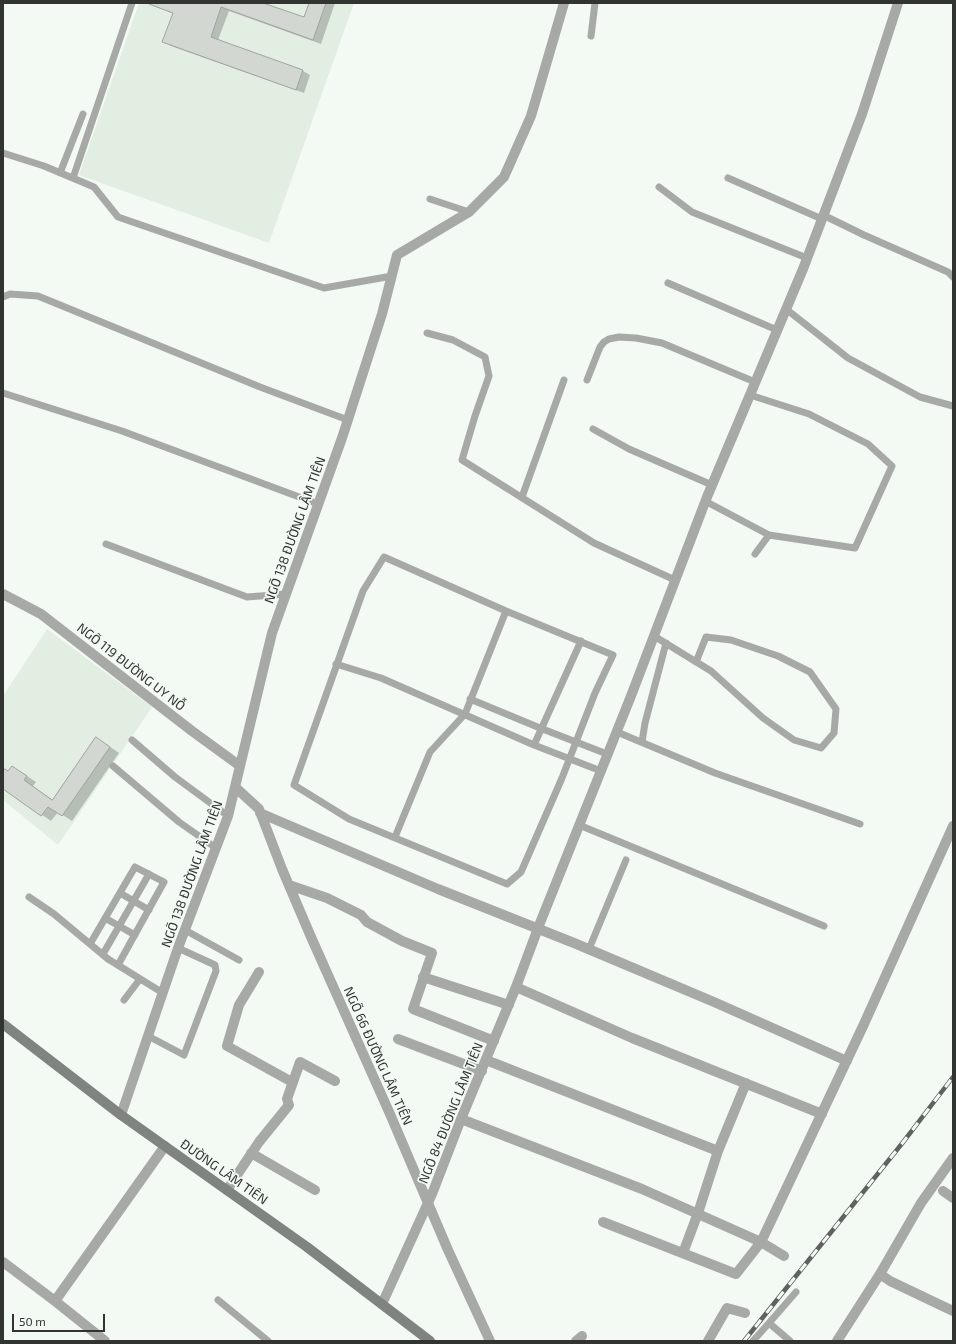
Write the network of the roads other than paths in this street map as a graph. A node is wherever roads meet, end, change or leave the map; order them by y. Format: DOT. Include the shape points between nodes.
graph roads {
  1 [pos="132,3"];
  2 [pos="564,3"];
  3 [pos="596,3"];
  4 [pos="898,3"];
  5 [pos="592,36"];
  6 [pos="83,114"];
  7 [pos="3,153"];
  8 [pos="60,173"];
  9 [pos="73,178"];
  10 [pos="728,178"];
  11 [pos="659,188"];
  12 [pos="430,199"];
  13 [pos="469,212"];
  14 [pos="823,217"];
  15 [pos="807,258"];
  16 [pos="392,276"];
  17 [pos="953,277"];
  18 [pos="668,283"];
  19 [pos="3,296"];
  20 [pos="786,309"];
  21 [pos="777,330"];
  22 [pos="427,333"];
  23 [pos="564,380"];
  24 [pos="587,380"];
  25 [pos="755,382"];
  26 [pos="3,392"];
  27 [pos="750,396"];
  28 [pos="953,406"];
  29 [pos="348,420"];
  30 [pos="593,429"];
  31 [pos="712,485"];
  32 [pos="522,497"];
  33 [pos="705,501"];
  34 [pos="318,504"];
  35 [pos="769,535"];
  36 [pos="106,544"];
  37 [pos="755,554"];
  38 [pos="675,580"];
  39 [pos="3,594"];
  40 [pos="286,594"];
  41 [pos="506,611"];
  42 [pos="654,636"];
  43 [pos="581,641"];
  44 [pos="666,643"];
  45 [pos="696,662"];
  46 [pos="336,664"];
  47 [pos="470,699"];
  48 [pos="464,714"];
  49 [pos="540,728"];
  50 [pos="617,732"];
  51 [pos="132,740"];
  52 [pos="577,742"];
  53 [pos="642,742"];
  54 [pos="534,744"];
  55 [pos="607,754"];
  56 [pos="569,759"];
  57 [pos="113,766"];
  58 [pos="240,766"];
  59 [pos="601,771"];
  60 [pos="235,787"];
  61 [pos="260,813"];
  62 [pos="228,816"];
  63 [pos="860,824"];
  64 [pos="579,826"];
  65 [pos="953,826"];
  66 [pos="395,837"];
  67 [pos="216,848"];
  68 [pos="626,860"];
  69 [pos="149,874"];
  70 [pos="288,885"];
  71 [pos="120,893"];
  72 [pos="29,897"];
  73 [pos="134,902"];
  74 [pos="149,910"];
  75 [pos="105,918"];
  76 [pos="824,926"];
  77 [pos="119,927"];
  78 [pos="538,928"];
  79 [pos="185,930"];
  80 [pos="135,935"];
  81 [pos="90,944"];
  82 [pos="178,948"];
  83 [pos="589,949"];
  84 [pos="103,954"];
  85 [pos="239,960"];
  86 [pos="118,965"];
  87 [pos="259,972"];
  88 [pos="423,977"];
  89 [pos="140,979"];
  90 [pos="516,987"];
  91 [pos="163,993"];
  92 [pos="124,1000"];
  93 [pos="509,1005"];
  94 [pos="3,1024"];
  95 [pos="148,1036"];
  96 [pos="398,1038"];
  97 [pos="494,1041"];
  98 [pos="486,1060"];
  99 [pos="847,1061"];
  100 [pos="482,1071"];
  101 [pos="334,1081"];
  102 [pos="292,1082"];
  103 [pos="746,1083"];
  104 [pos="822,1114"];
  105 [pos="121,1115"];
  106 [pos="461,1119"];
  107 [pos="165,1146"];
  108 [pos="718,1151"];
  109 [pos="251,1154"];
  110 [pos="953,1158"];
  111 [pos="227,1190"];
  112 [pos="315,1190"];
  113 [pos="943,1191"];
  114 [pos="953,1198"];
  115 [pos="428,1203"];
  116 [pos="698,1213"];
  117 [pos="603,1222"];
  118 [pos="760,1242"];
  119 [pos="683,1253"];
  120 [pos="784,1256"];
  121 [pos="3,1262"];
  122 [pos="880,1274"];
  123 [pos="796,1292"];
  124 [pos="218,1300"];
  125 [pos="55,1301"];
  126 [pos="382,1304"];
  127 [pos="953,1311"];
  128 [pos="744,1313"];
  129 [pos="769,1323"];
  130 [pos="105,1341"];
  131 [pos="268,1341"];
  132 [pos="430,1341"];
  133 [pos="490,1341"];
  134 [pos="708,1341"];
  135 [pos="753,1341"];
  136 [pos="790,1341"];
  137 [pos="837,1341"];
  1 -- 9 [label="lane"];
  2 -- 13 [label="street, NGÕ 138 ĐƯỜNG LÂM TIÊN" via="532,116 504,177"];
  3 -- 5 [label="lane"];
  4 -- 14 [label="street, NGÕ 84 ĐƯỜNG LÂM TIÊN" via="862,114"];
  6 -- 8 [label="lane"];
  7 -- 8 [label="lane"];
  8 -- 9 [label="lane"];
  9 -- 16 [label="lane" via="94,187 118,216 324,288"];
  10 -- 14 [label="lane"];
  11 -- 15 [label="lane" via="692,212"];
  12 -- 13 [label="lane"];
  13 -- 16 [label="street, NGÕ 138 ĐƯỜNG LÂM TIÊN" via="397,255"];
  14 -- 15 [label="street, NGÕ 84 ĐƯỜNG LÂM TIÊN"];
  14 -- 17 [label="lane" via="948,272"];
  15 -- 20 [label="street, NGÕ 84 ĐƯỜNG LÂM TIÊN"];
  16 -- 29 [label="street, NGÕ 138 ĐƯỜNG LÂM TIÊN"];
  18 -- 21 [label="lane"];
  19 -- 29 [label="lane" via="38,296 260,387"];
  20 -- 21 [label="street, NGÕ 84 ĐƯỜNG LÂM TIÊN"];
  20 -- 28 [label="lane" via="848,358 920,397"];
  21 -- 25 [label="street, NGÕ 84 ĐƯỜNG LÂM TIÊN"];
  22 -- 32 [label="lane" via="453,340 485,357 489,376 462,460"];
  23 -- 32 [label="lane"];
  24 -- 25 [label="lane" via="600,347 604,342 619,337 662,343"];
  25 -- 27 [label="street, NGÕ 84 ĐƯỜNG LÂM TIÊN"];
  26 -- 34 [label="lane" via="122,430"];
  27 -- 31 [label="street, NGÕ 84 ĐƯỜNG LÂM TIÊN"];
  27 -- 35 [label="lane" via="808,414 868,444 892,466 855,548"];
  29 -- 34 [label="street, NGÕ 138 ĐƯỜNG LÂM TIÊN"];
  30 -- 31 [label="lane" via="629,449"];
  31 -- 33 [label="street, NGÕ 84 ĐƯỜNG LÂM TIÊN"];
  32 -- 38 [label="lane" via="594,543"];
  33 -- 35 [label="lane"];
  33 -- 38 [label="street, NGÕ 84 ĐƯỜNG LÂM TIÊN"];
  34 -- 40 [label="street, NGÕ 138 ĐƯỜNG LÂM TIÊN"];
  35 -- 37 [label="lane"];
  36 -- 40 [label="lane" via="247,597"];
  38 -- 42 [label="street, NGÕ 84 ĐƯỜNG LÂM TIÊN"];
  39 -- 58 [label="street, NGÕ 119 ĐƯỜNG UY NỖ" via="41,614"];
  40 -- 58 [label="street, NGÕ 138 ĐƯỜNG LÂM TIÊN" via="272,633"];
  41 -- 43 [label="lane"];
  41 -- 46 [label="lane" via="384,557 362,591"];
  41 -- 47 [label="lane"];
  42 -- 44 [label="lane"];
  42 -- 50 [label="street, NGÕ 84 ĐƯỜNG LÂM TIÊN"];
  43 -- 49 [label="lane"];
  43 -- 52 [label="lane" via="613,655"];
  44 -- 45 [label="lane"];
  44 -- 53 [label="lane"];
  45 -- 45 [label="lane" via="711,671 763,718 794,740 821,748 834,733 836,709 810,672 778,656 731,640 706,636"];
  46 -- 48 [label="lane" via="381,678"];
  46 -- 66 [label="lane" via="294,785 349,819"];
  47 -- 48 [label="lane"];
  47 -- 49 [label="lane"];
  48 -- 54 [label="lane"];
  48 -- 66 [label="lane" via="430,752"];
  49 -- 52 [label="lane"];
  49 -- 54 [label="lane"];
  50 -- 53 [label="lane"];
  50 -- 55 [label="street, NGÕ 84 ĐƯỜNG LÂM TIÊN"];
  51 -- 62 [label="lane" via="175,777"];
  52 -- 55 [label="lane"];
  52 -- 56 [label="lane"];
  53 -- 63 [label="lane" via="715,773"];
  54 -- 56 [label="lane"];
  55 -- 59 [label="street, NGÕ 84 ĐƯỜNG LÂM TIÊN"];
  56 -- 59 [label="lane"];
  56 -- 66 [label="lane" via="521,872 507,884"];
  57 -- 67 [label="lane" via="179,822"];
  58 -- 60 [label="street, NGÕ 138 ĐƯỜNG LÂM TIÊN"];
  59 -- 64 [label="street, NGÕ 84 ĐƯỜNG LÂM TIÊN"];
  60 -- 61 [label="street, NGÕ 66 ĐƯỜNG LÂM TIÊN" via="259,809"];
  60 -- 62 [label="street, NGÕ 138 ĐƯỜNG LÂM TIÊN"];
  61 -- 70 [label="street, NGÕ 66 ĐƯỜNG LÂM TIÊN"];
  61 -- 78 [label="street" via="438,889"];
  62 -- 67 [label="street, NGÕ 138 ĐƯỜNG LÂM TIÊN"];
  64 -- 76 [label="lane"];
  64 -- 78 [label="street, NGÕ 84 ĐƯỜNG LÂM TIÊN"];
  65 -- 99 [label="street"];
  67 -- 79 [label="street, NGÕ 138 ĐƯỜNG LÂM TIÊN"];
  68 -- 83 [label="lane"];
  69 -- 71 [label="lane" via="135,867"];
  69 -- 73 [label="lane"];
  69 -- 74 [label="lane" via="164,882"];
  70 -- 88 [label="street" via="327,898 361,915 367,922 402,941 432,953"];
  70 -- 115 [label="street, NGÕ 66 ĐƯỜNG LÂM TIÊN"];
  71 -- 73 [label="lane"];
  71 -- 75 [label="lane"];
  72 -- 81 [label="lane"];
  73 -- 74 [label="lane"];
  73 -- 77 [label="lane"];
  74 -- 80 [label="lane"];
  75 -- 77 [label="lane"];
  75 -- 81 [label="lane"];
  77 -- 80 [label="lane"];
  77 -- 84 [label="lane"];
  78 -- 83 [label="street"];
  78 -- 90 [label="street, NGÕ 84 ĐƯỜNG LÂM TIÊN"];
  79 -- 82 [label="street, NGÕ 138 ĐƯỜNG LÂM TIÊN"];
  79 -- 85 [label="lane"];
  80 -- 86 [label="lane"];
  81 -- 84 [label="lane"];
  82 -- 91 [label="street, NGÕ 138 ĐƯỜNG LÂM TIÊN"];
  82 -- 95 [label="lane" via="215,966 216,971 184,1055"];
  83 -- 99 [label="street"];
  84 -- 86 [label="lane"];
  86 -- 89 [label="lane"];
  87 -- 102 [label="street" via="239,1005 227,1046"];
  88 -- 93 [label="street"];
  88 -- 97 [label="street" via="413,1009"];
  89 -- 91 [label="lane"];
  89 -- 92 [label="lane"];
  90 -- 93 [label="street, NGÕ 84 ĐƯỜNG LÂM TIÊN"];
  90 -- 103 [label="street" via="632,1038"];
  91 -- 95 [label="street, NGÕ 138 ĐƯỜNG LÂM TIÊN"];
  93 -- 97 [label="street, NGÕ 84 ĐƯỜNG LÂM TIÊN"];
  94 -- 105 [label="street, ĐƯỜNG LÂM TIÊN"];
  95 -- 105 [label="street, NGÕ 138 ĐƯỜNG LÂM TIÊN"];
  96 -- 100 [label="street"];
  97 -- 98 [label="street, NGÕ 84 ĐƯỜNG LÂM TIÊN"];
  98 -- 100 [label="street, NGÕ 84 ĐƯỜNG LÂM TIÊN"];
  98 -- 108 [label="street"];
  99 -- 104 [label="street"];
  100 -- 106 [label="street, NGÕ 84 ĐƯỜNG LÂM TIÊN"];
  101 -- 102 [label="street" via="300,1062"];
  102 -- 109 [label="street" via="287,1099 289,1105"];
  103 -- 104 [label="street"];
  103 -- 108 [label="street"];
  104 -- 118 [label="street"];
  105 -- 107 [label="street, ĐƯỜNG LÂM TIÊN"];
  106 -- 115 [label="street, NGÕ 84 ĐƯỜNG LÂM TIÊN"];
  106 -- 116 [label="street"];
  107 -- 111 [label="street, ĐƯỜNG LÂM TIÊN"];
  107 -- 125 [label="street"];
  108 -- 116 [label="street"];
  109 -- 111 [label="street"];
  109 -- 112 [label="street"];
  110 -- 122 [label="street" via="921,1203"];
  111 -- 126 [label="street, ĐƯỜNG LÂM TIÊN"];
  113 -- 114 [label="street"];
  115 -- 126 [label="street, NGÕ 84 ĐƯỜNG LÂM TIÊN"];
  115 -- 133 [label="street, NGÕ 66 ĐƯỜNG LÂM TIÊN"];
  116 -- 118 [label="street"];
  116 -- 119 [label="street"];
  117 -- 119 [label="street"];
  118 -- 119 [label="street" via="736,1274"];
  118 -- 120 [label="street"];
  121 -- 125 [label="street"];
  122 -- 127 [label="street"];
  122 -- 137 [label="street"];
  123 -- 129 [label="lane"];
  124 -- 131 [label="lane"];
  125 -- 130 [label="street"];
  126 -- 132 [label="street, ĐƯỜNG LÂM TIÊN"];
  128 -- 134 [label="street" via="727,1308"];
  129 -- 135 [label="lane"];
  129 -- 136 [label="lane"];
}
